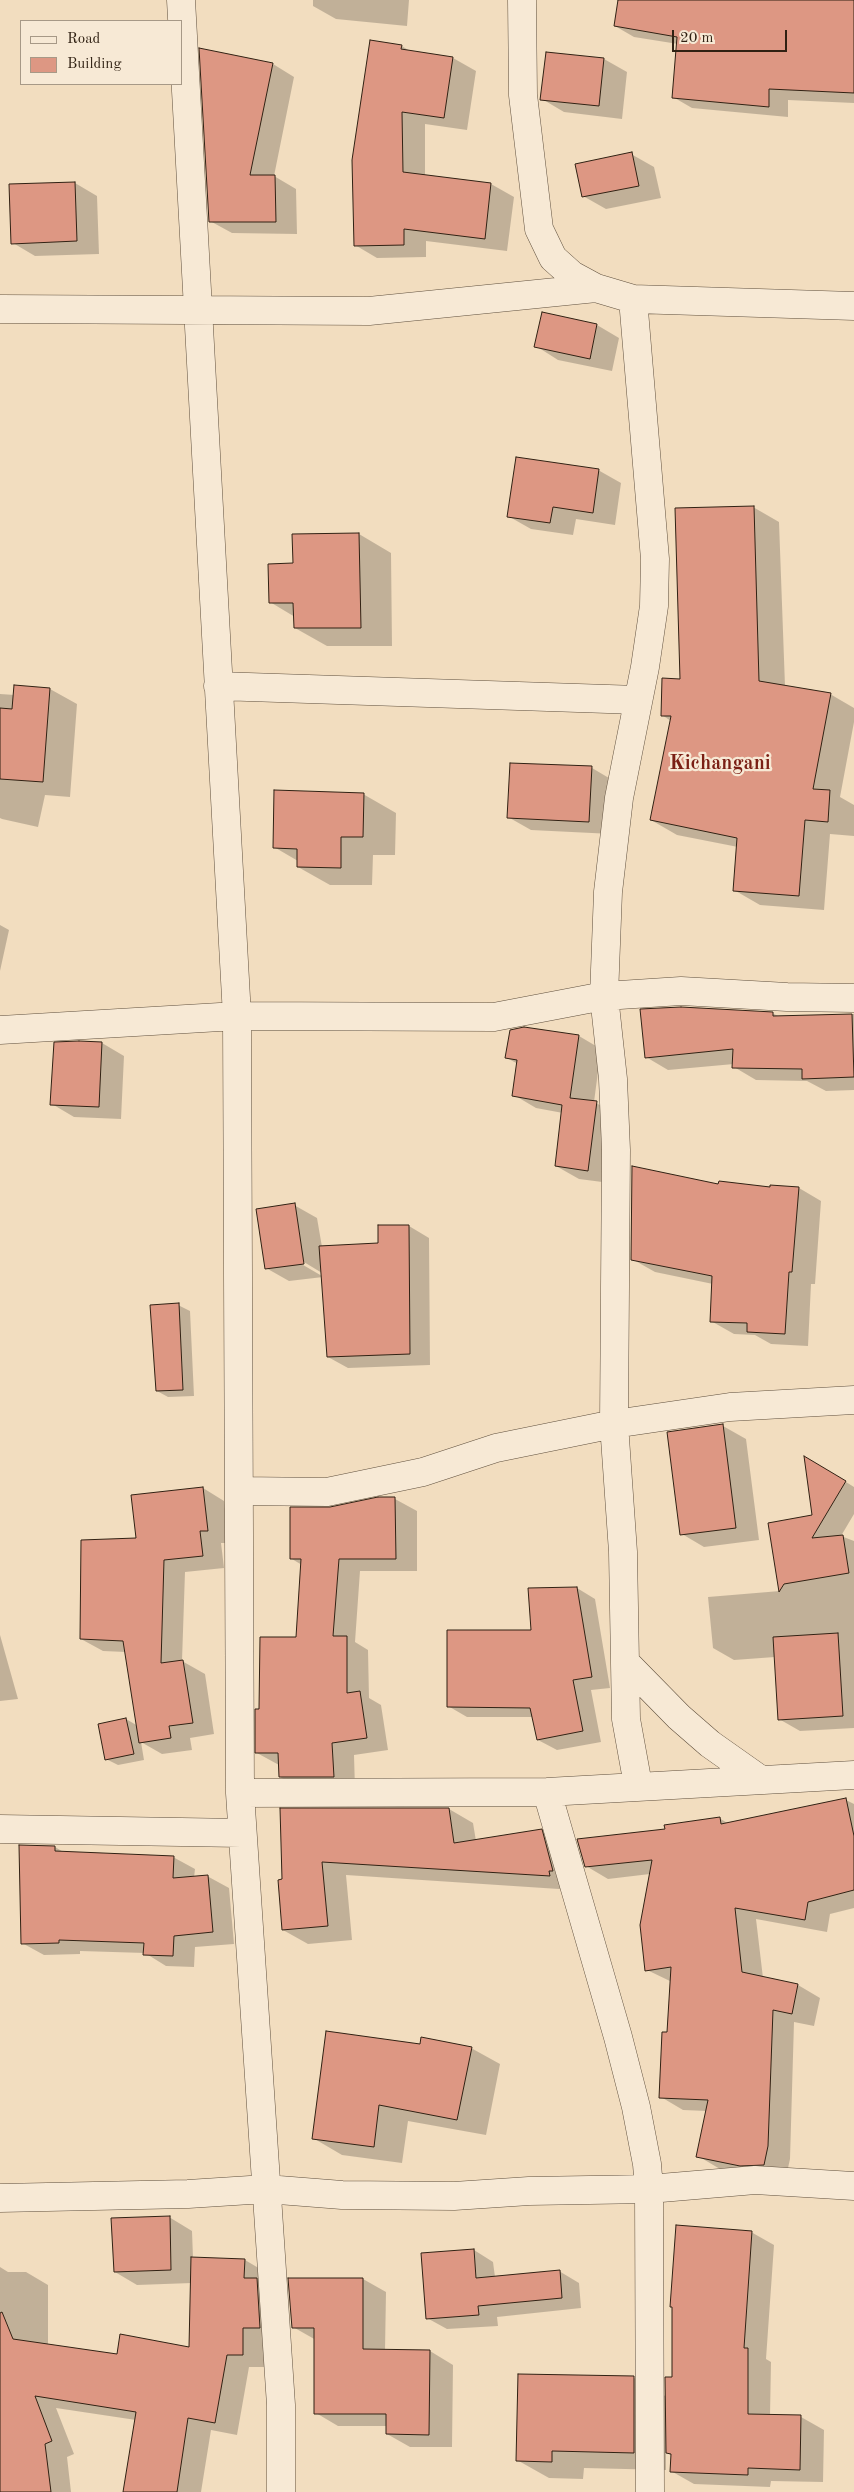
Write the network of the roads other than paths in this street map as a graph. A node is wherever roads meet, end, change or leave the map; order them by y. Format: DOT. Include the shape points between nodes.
graph roads {
  1 [pos="181,0"];
  2 [pos="522,0"];
  3 [pos="596,288"];
  4 [pos="634,299"];
  5 [pos="854,306"];
  6 [pos="197,308"];
  7 [pos="0,309"];
  8 [pos="218,686"];
  9 [pos="638,700"];
  10 [pos="604,996"];
  11 [pos="854,998"];
  12 [pos="237,1016"];
  13 [pos="0,1030"];
  14 [pos="854,1400"];
  15 [pos="614,1424"];
  16 [pos="239,1491"];
  17 [pos="626,1663"];
  18 [pos="854,1775"];
  19 [pos="761,1780"];
  20 [pos="638,1785"];
  21 [pos="547,1792"];
  22 [pos="240,1793"];
  23 [pos="0,1829"];
  24 [pos="241,1833"];
  25 [pos="854,2186"];
  26 [pos="266,2189"];
  27 [pos="649,2189"];
  28 [pos="0,2198"];
  29 [pos="281,2492"];
  30 [pos="650,2492"];
  1 -- 6 [label="street"];
  2 -- 3 [label="street" via="523,95 539,229 553,258 572,275"];
  3 -- 4 [label="street"];
  3 -- 6 [label="street" via="369,311"];
  4 -- 5 [label="street"];
  4 -- 9 [label="street" via="656,559 654,606"];
  6 -- 7 [label="street"];
  6 -- 8 [label="street"];
  8 -- 9 [label="street"];
  8 -- 12 [label="street"];
  9 -- 10 [label="street" via="619,798 608,892"];
  10 -- 11 [label="street" via="681,991 787,998"];
  10 -- 12 [label="street" via="494,1017"];
  10 -- 15 [label="street" via="613,1079 616,1150"];
  12 -- 13 [label="street"];
  12 -- 16 [label="street"];
  14 -- 15 [label="street" via="730,1407"];
  15 -- 16 [label="street" via="496,1448 422,1472 327,1492"];
  15 -- 17 [label="street" via="624,1552"];
  16 -- 22 [label="street"];
  17 -- 19 [label="street" via="691,1728"];
  17 -- 20 [label="street" via="626,1719"];
  18 -- 19 [label="street"];
  19 -- 20 [label="street"];
  20 -- 21 [label="street"];
  21 -- 22 [label="street"];
  21 -- 27 [label="street" via="636,2107"];
  22 -- 24 [label="street"];
  23 -- 24 [label="street"];
  24 -- 26 [label="street"];
  25 -- 27 [label="street" via="755,2180"];
  26 -- 27 [label="street" via="342,2195 454,2196"];
  26 -- 28 [label="street"];
  26 -- 29 [label="street" via="281,2406"];
  27 -- 30 [label="street"];
}
